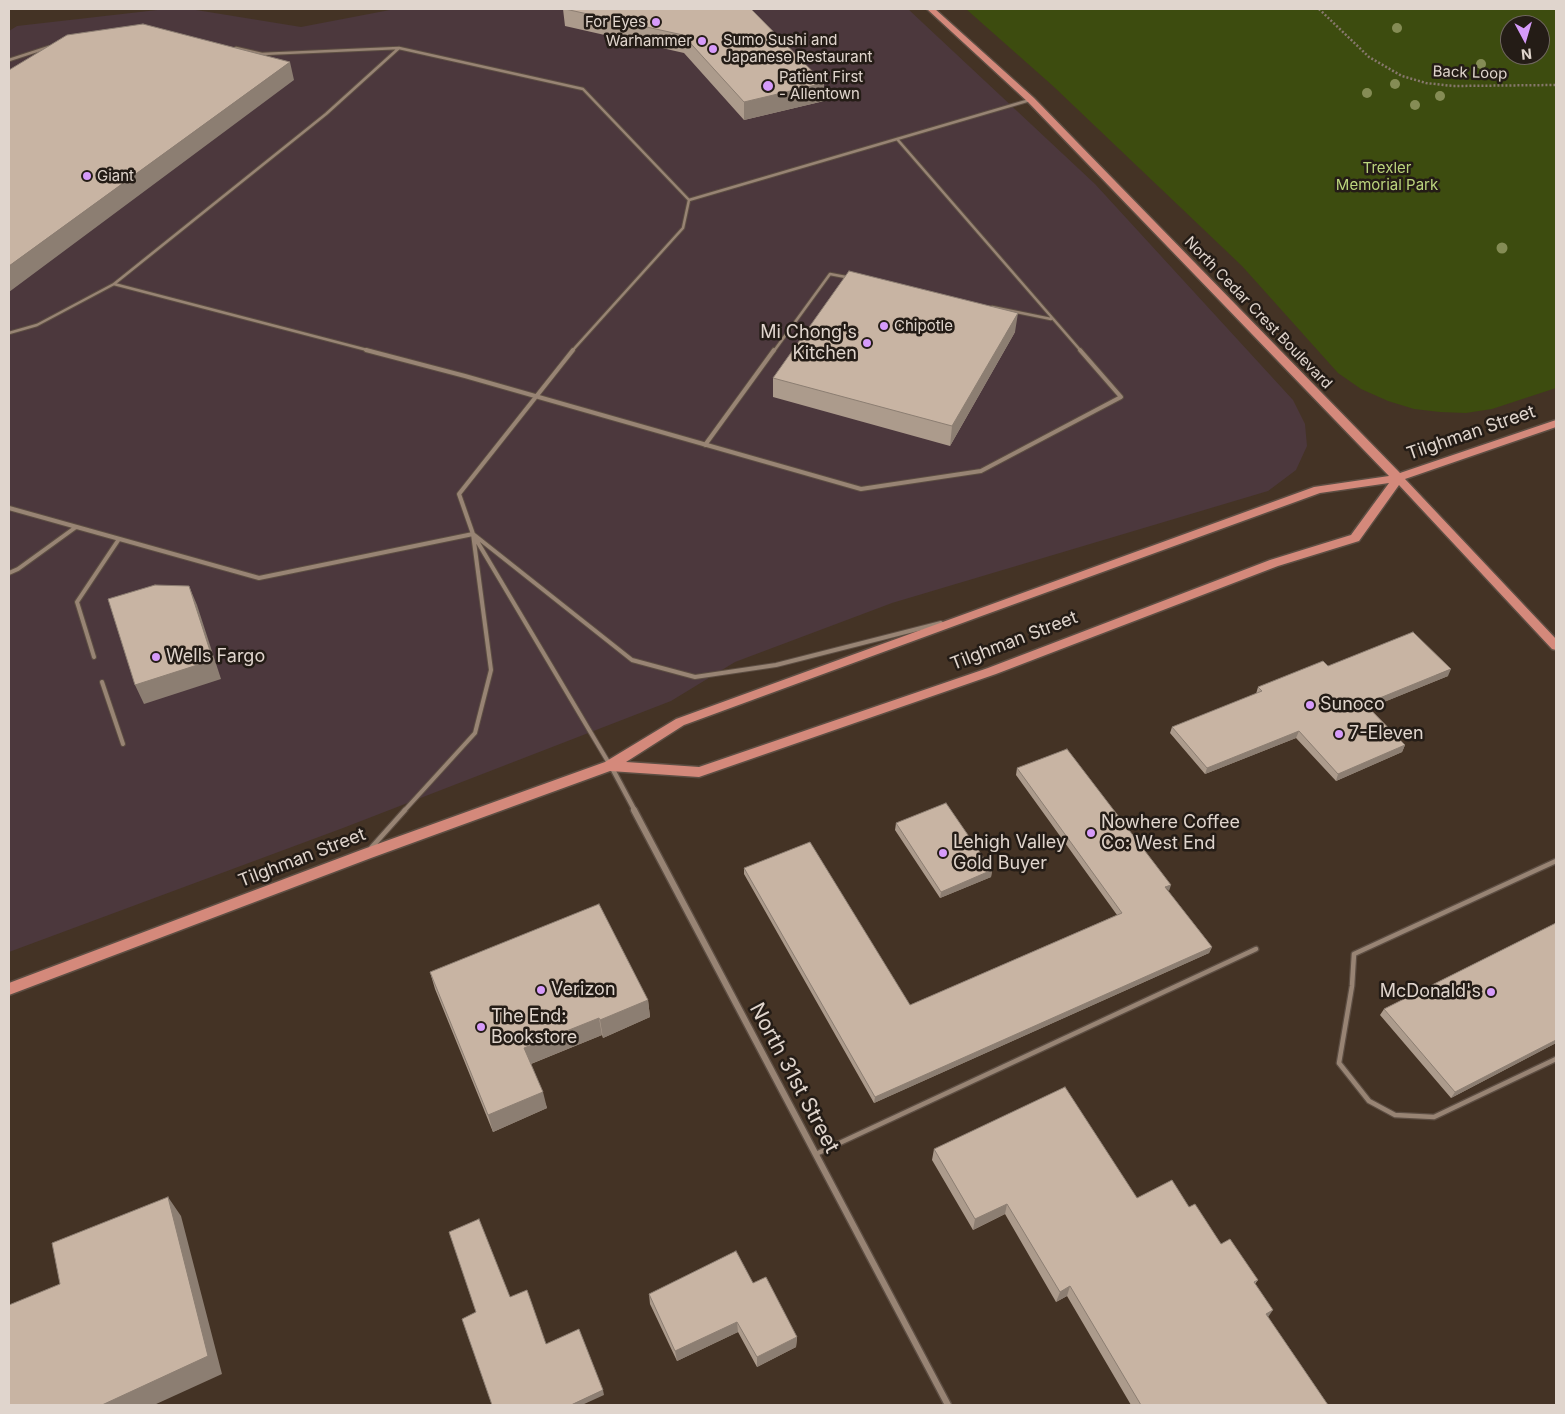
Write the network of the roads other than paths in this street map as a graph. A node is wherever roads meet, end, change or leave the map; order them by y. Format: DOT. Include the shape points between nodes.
graph roads {
  1 [pos="931,9"];
  2 [pos="55,45"];
  3 [pos="234,48"];
  4 [pos="399,48"];
  5 [pos="9,60"];
  6 [pos="1031,100"];
  7 [pos="897,139"];
  8 [pos="689,200"];
  9 [pos="830,274"];
  10 [pos="859,280"];
  11 [pos="114,284"];
  12 [pos="985,305"];
  13 [pos="1053,319"];
  14 [pos="9,333"];
  15 [pos="535,396"];
  16 [pos="1120,397"];
  17 [pos="1556,423"];
  18 [pos="705,444"];
  19 [pos="1398,478"];
  20 [pos="861,489"];
  21 [pos="9,508"];
  22 [pos="76,527"];
  23 [pos="473,534"];
  24 [pos="119,539"];
  25 [pos="9,573"];
  26 [pos="972,615"];
  27 [pos="1556,646"];
  28 [pos="94,657"];
  29 [pos="102,682"];
  30 [pos="123,744"];
  31 [pos="610,766"];
  32 [pos="366,854"];
  33 [pos="1556,861"];
  34 [pos="1256,949"];
  35 [pos="9,989"];
  36 [pos="1556,1059"];
  37 [pos="816,1154"];
  38 [pos="948,1405"];
  1 -- 6 [label="main road, North Cedar Crest Boulevard"];
  2 -- 5 [label="lane"];
  3 -- 4 [label="lane" via="262,54"];
  4 -- 8 [label="lane" via="583,89"];
  4 -- 11 [label="lane" via="326,114"];
  6 -- 7 [label="lane"];
  6 -- 19 [label="main road, North Cedar Crest Boulevard"];
  7 -- 8 [label="lane"];
  7 -- 13 [label="lane"];
  8 -- 15 [label="lane" via="683,228"];
  9 -- 10 [label="lane"];
  9 -- 18 [label="lane"];
  11 -- 14 [label="lane" via="37,325"];
  11 -- 15 [label="lane"];
  12 -- 13 [label="lane"];
  13 -- 16 [label="lane"];
  15 -- 18 [label="lane"];
  15 -- 23 [label="lane" via="459,494"];
  16 -- 20 [label="lane" via="981,471"];
  17 -- 19 [label="main road, Tilghman Street"];
  18 -- 20 [label="lane"];
  19 -- 26 [label="main road, Tilghman Street" via="1318,490"];
  19 -- 27 [label="main road, North Cedar Crest Boulevard"];
  19 -- 31 [label="main road, Tilghman Street" via="1355,538 1274,563 992,671 699,772"];
  21 -- 22 [label="lane"];
  22 -- 24 [label="lane"];
  22 -- 25 [label="lane"];
  23 -- 24 [label="lane" via="259,578"];
  23 -- 26 [label="lane" via="632,660 696,677 776,665"];
  23 -- 31 [label="lane"];
  23 -- 32 [label="lane" via="491,670 475,733"];
  24 -- 28 [label="lane" via="77,602"];
  26 -- 31 [label="main road, Tilghman Street" via="680,722"];
  29 -- 30 [label="lane"];
  31 -- 32 [label="main road, Tilghman Street"];
  31 -- 37 [label="street, North 31st Street"];
  32 -- 35 [label="main road, Tilghman Street"];
  33 -- 36 [label="lane" via="1354,954 1339,1063 1369,1101 1395,1115 1434,1117"];
  34 -- 37 [label="lane"];
  37 -- 38 [label="street, North 31st Street"];
}
